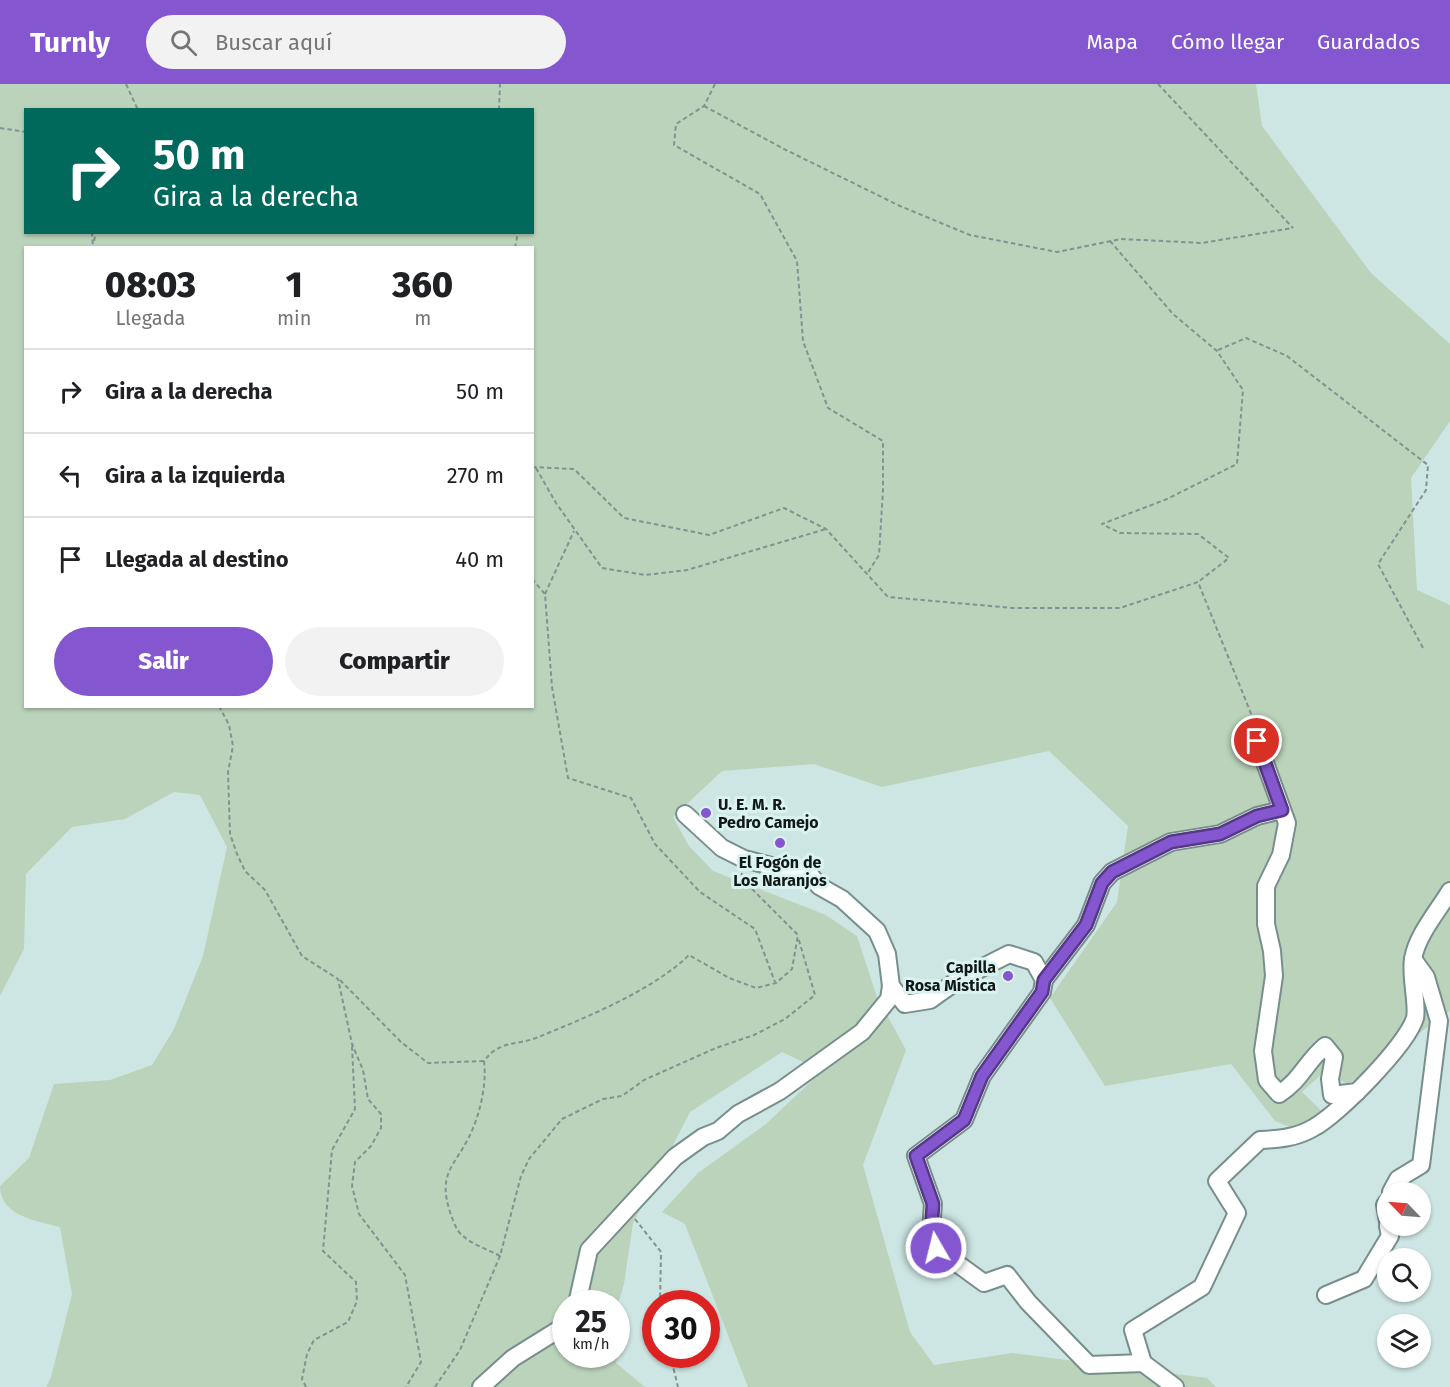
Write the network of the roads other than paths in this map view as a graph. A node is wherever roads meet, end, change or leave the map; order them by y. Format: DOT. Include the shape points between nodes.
graph roads {
  1 [pos="1257,730"];
  2 [pos="1282,810"];
  3 [pos="685,814"];
  4 [pos="1450,891"];
  5 [pos="1413,958"];
  6 [pos="1044,980"];
  7 [pos="891,986"];
  8 [pos="1358,1092"];
  9 [pos="1396,1182"];
  10 [pos="1390,1236"];
  11 [pos="580,1290"];
  12 [pos="1326,1295"];
  13 [pos="552,1334"];
  14 [pos="1143,1363"];
  15 [pos="481,1387"];
  16 [pos="1175,1387"];
  1 -- 2 [label="street" via="1257,741"];
  2 -- 6 [label="street" via="1257,816 1220,834 1171,842 1112,872 1102,883 1086,925"];
  2 -- 8 [label="street" via="1287,823 1281,855 1266,886 1266,924 1274,976 1263,1051 1267,1080 1279,1094 1296,1083 1312,1057 1325,1047 1334,1057 1332,1095"];
  3 -- 7 [label="street" via="722,848 744,859 811,876 819,886 842,899 877,931 887,954"];
  4 -- 5 [label="street"];
  5 -- 8 [label="street" via="1415,1018 1392,1054"];
  5 -- 9 [label="street" via="1426,977 1439,1022 1421,1165"];
  6 -- 7 [label="street" via="1034,962 1009,954 958,980 930,1000 905,1004"];
  6 -- 14 [label="street" via="1042,992 982,1076 964,1120 916,1156 933,1204 931,1230 936,1248 984,1283 1007,1275 1089,1365"];
  7 -- 11 [label="street" via="889,999 862,1032 780,1091 684,1149 589,1250"];
  8 -- 14 [label="street" via="1314,1128 1288,1138 1260,1140 1217,1181 1237,1213 1202,1287 1133,1330"];
  10 -- 12 [label="street" via="1364,1278"];
  13 -- 15 [label="street" via="513,1358"];
  14 -- 16 [label="street"];
}
